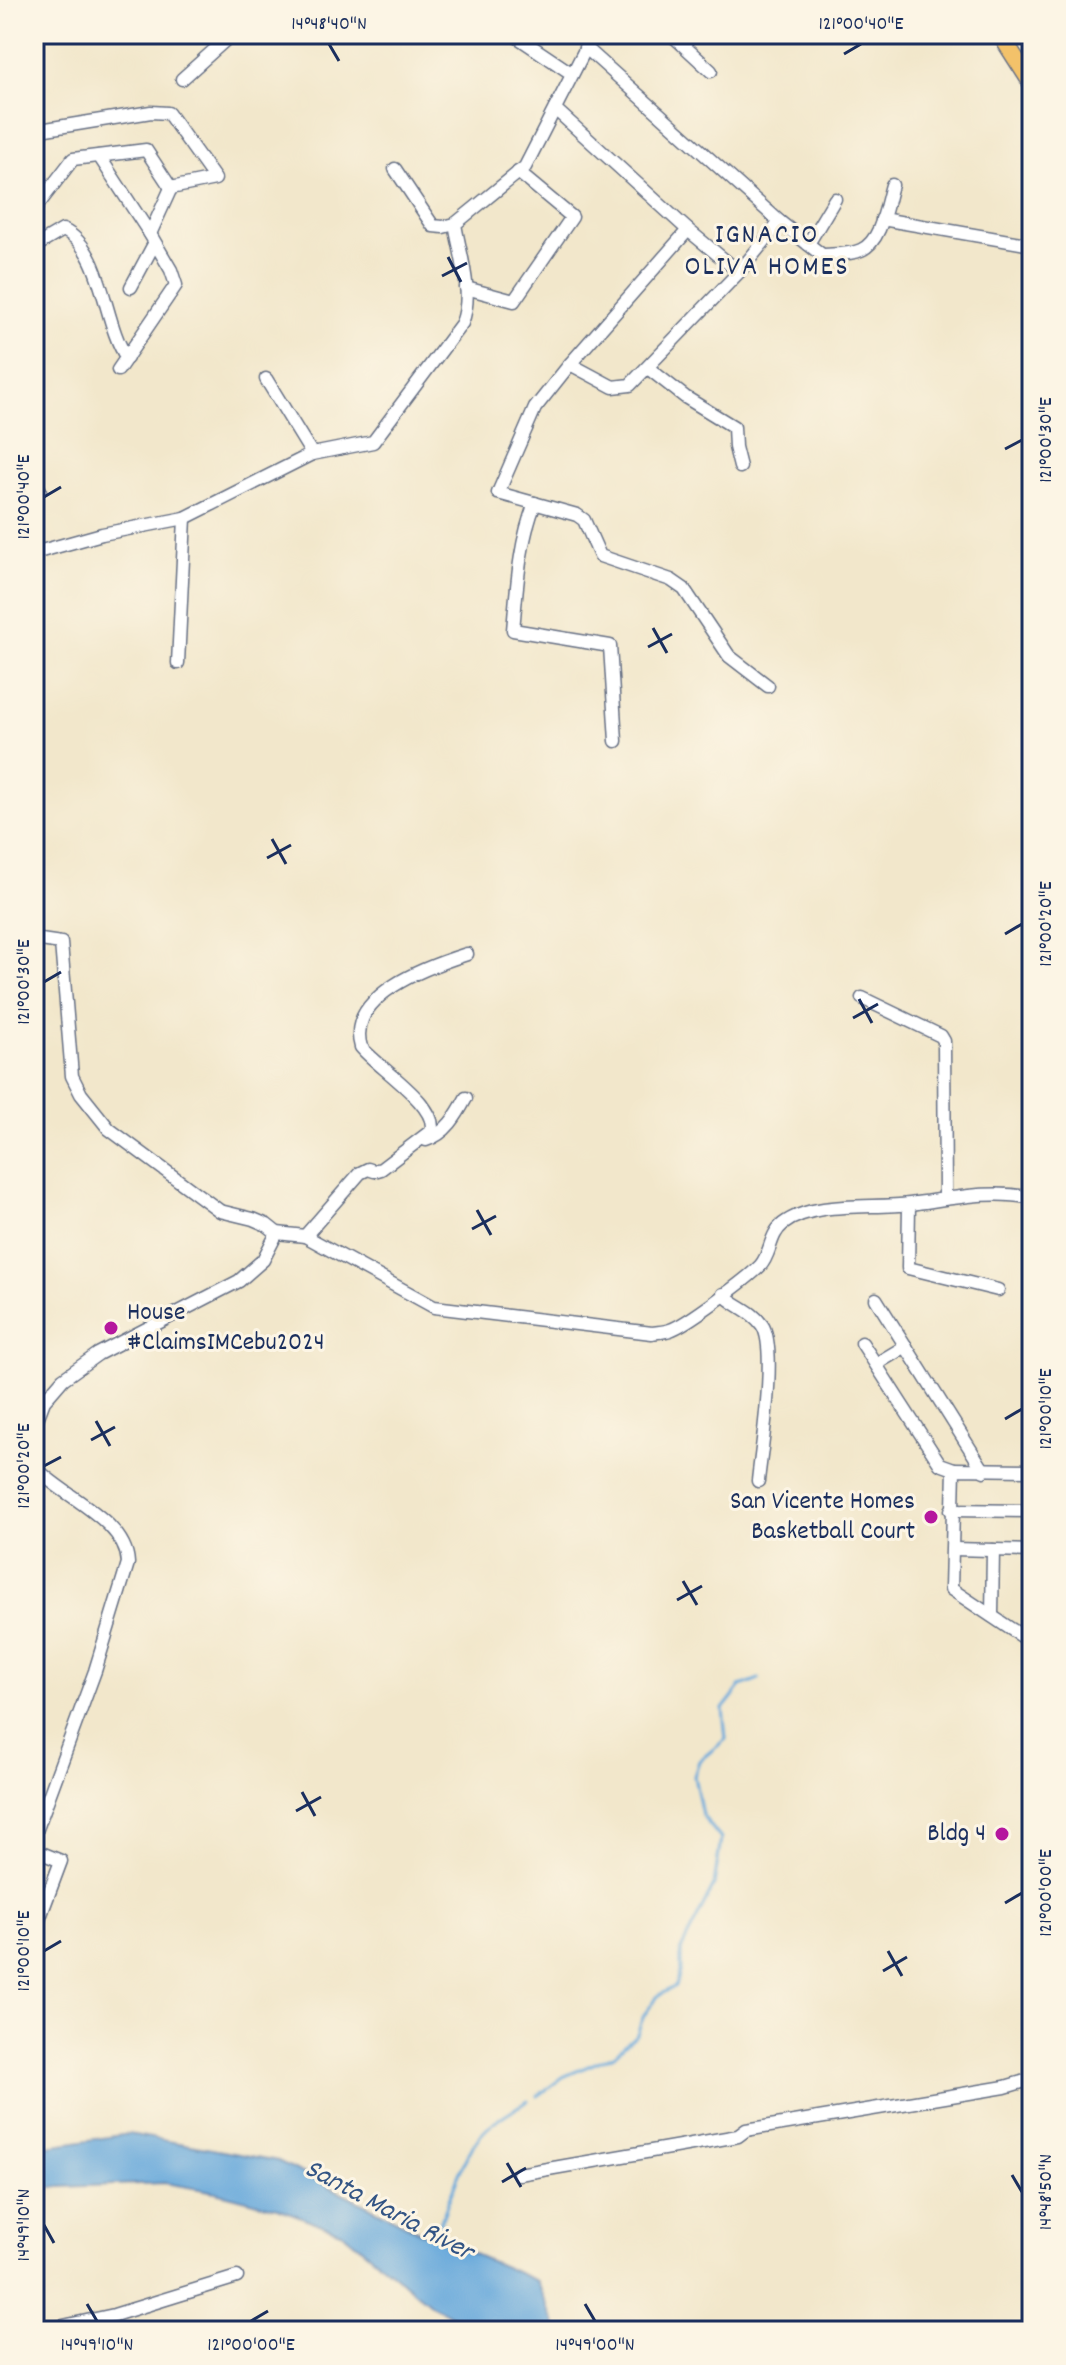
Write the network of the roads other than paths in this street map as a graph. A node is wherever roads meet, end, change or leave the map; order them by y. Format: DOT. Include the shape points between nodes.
graph roads {
  1 [pos="232,34"];
  2 [pos="593,34"];
  3 [pos="671,34"];
  4 [pos="1000,34"];
  5 [pos="518,35"];
  6 [pos="585,47"];
  7 [pos="711,71"];
  8 [pos="571,73"];
  9 [pos="182,79"];
  10 [pos="1032,84"];
  11 [pos="34,101"];
  12 [pos="555,109"];
  13 [pos="37,134"];
  14 [pos="99,156"];
  15 [pos="395,169"];
  16 [pos="518,172"];
  17 [pos="892,185"];
  18 [pos="171,188"];
  19 [pos="835,199"];
  20 [pos="34,210"];
  21 [pos="882,219"];
  22 [pos="780,222"];
  23 [pos="455,224"];
  24 [pos="688,230"];
  25 [pos="152,239"];
  26 [pos="808,244"];
  27 [pos="1032,245"];
  28 [pos="34,247"];
  29 [pos="739,272"];
  30 [pos="131,287"];
  31 [pos="466,288"];
  32 [pos="127,358"];
  33 [pos="570,364"];
  34 [pos="648,368"];
  35 [pos="118,370"];
  36 [pos="266,379"];
  37 [pos="312,454"];
  38 [pos="740,467"];
  39 [pos="535,503"];
  40 [pos="185,518"];
  41 [pos="34,553"];
  42 [pos="178,663"];
  43 [pos="768,686"];
  44 [pos="616,741"];
  45 [pos="34,939"];
  46 [pos="467,954"];
  47 [pos="862,998"];
  48 [pos="466,1098"];
  49 [pos="419,1140"];
  50 [pos="945,1197"];
  51 [pos="1032,1198"];
  52 [pos="909,1205"];
  53 [pos="277,1233"];
  54 [pos="305,1236"];
  55 [pos="998,1290"];
  56 [pos="723,1294"];
  57 [pos="876,1299"];
  58 [pos="862,1343"];
  59 [pos="906,1346"];
  60 [pos="876,1364"];
  61 [pos="34,1427"];
  62 [pos="34,1466"];
  63 [pos="954,1469"];
  64 [pos="1032,1470"];
  65 [pos="984,1471"];
  66 [pos="758,1481"];
  67 [pos="951,1510"];
  68 [pos="1032,1511"];
  69 [pos="953,1549"];
  70 [pos="993,1550"];
  71 [pos="1032,1551"];
  72 [pos="992,1616"];
  73 [pos="1032,1643"];
  74 [pos="34,1837"];
  75 [pos="34,1850"];
  76 [pos="34,1933"];
  77 [pos="1032,2079"];
  78 [pos="519,2174"];
  79 [pos="237,2277"];
  80 [pos="40,2331"];
  1 -- 9 [label="street"];
  2 -- 6 [label="street"];
  3 -- 7 [label="street"];
  4 -- 10 [label="main road"];
  5 -- 8 [label="street"];
  6 -- 8 [label="street"];
  6 -- 22 [label="street"];
  8 -- 12 [label="street"];
  11 -- 13 [label="street"];
  12 -- 16 [label="street"];
  12 -- 24 [label="street"];
  13 -- 18 [label="street" via="168,113 215,179"];
  14 -- 18 [label="street" via="146,150"];
  14 -- 20 [label="street" via="73,159"];
  14 -- 25 [label="street"];
  15 -- 23 [label="street" via="433,226"];
  16 -- 23 [label="street"];
  16 -- 31 [label="street" via="572,217 514,301"];
  17 -- 21 [label="street"];
  18 -- 25 [label="street"];
  19 -- 26 [label="street"];
  21 -- 26 [label="street" via="873,239 859,251 822,255"];
  21 -- 27 [label="street"];
  22 -- 26 [label="street"];
  22 -- 29 [label="street"];
  23 -- 31 [label="street"];
  24 -- 29 [label="street"];
  24 -- 33 [label="street"];
  25 -- 30 [label="street"];
  25 -- 32 [label="street" via="176,285"];
  28 -- 32 [label="street" via="63,230 76,236 102,286 118,346"];
  29 -- 34 [label="street"];
  31 -- 37 [label="street" via="462,323 379,436 365,445"];
  32 -- 35 [label="street"];
  33 -- 34 [label="street" via="613,387 630,385"];
  33 -- 39 [label="street" via="535,408 498,493"];
  34 -- 38 [label="street" via="734,427"];
  36 -- 37 [label="street"];
  37 -- 40 [label="street"];
  39 -- 43 [label="street" via="584,520 600,556 684,589 729,656"];
  39 -- 44 [label="street" via="525,528 513,630 610,646"];
  40 -- 41 [label="street"];
  40 -- 42 [label="street"];
  45 -- 53 [label="street" via="61,943 72,1076 109,1129 220,1211 253,1219"];
  46 -- 49 [label="street" via="392,985 361,1018 361,1047 432,1116 431,1131"];
  47 -- 50 [label="street" via="944,1041"];
  48 -- 49 [label="street" via="442,1132"];
  49 -- 54 [label="street" via="381,1169 360,1173"];
  50 -- 51 [label="street"];
  50 -- 52 [label="street"];
  52 -- 55 [label="street" via="908,1268"];
  52 -- 56 [label="street" via="798,1216 775,1232 763,1264"];
  53 -- 54 [label="street"];
  53 -- 61 [label="street" via="263,1260 239,1281 98,1354 63,1379 44,1401"];
  54 -- 56 [label="street" via="434,1307 652,1333 686,1322"];
  56 -- 66 [label="street" via="757,1318 767,1336"];
  57 -- 59 [label="street"];
  58 -- 60 [label="street"];
  59 -- 60 [label="street"];
  59 -- 65 [label="street"];
  60 -- 63 [label="street" via="940,1464"];
  62 -- 74 [label="street" via="99,1516 127,1549 128,1563"];
  63 -- 65 [label="street"];
  63 -- 67 [label="street"];
  64 -- 65 [label="street"];
  67 -- 68 [label="street"];
  67 -- 69 [label="street"];
  69 -- 70 [label="street"];
  69 -- 72 [label="street" via="951,1589"];
  70 -- 71 [label="street"];
  70 -- 72 [label="street"];
  72 -- 73 [label="street"];
  75 -- 76 [label="street" via="61,1861"];
  77 -- 78 [label="street"];
  79 -- 80 [label="street" via="114,2315"];
}
